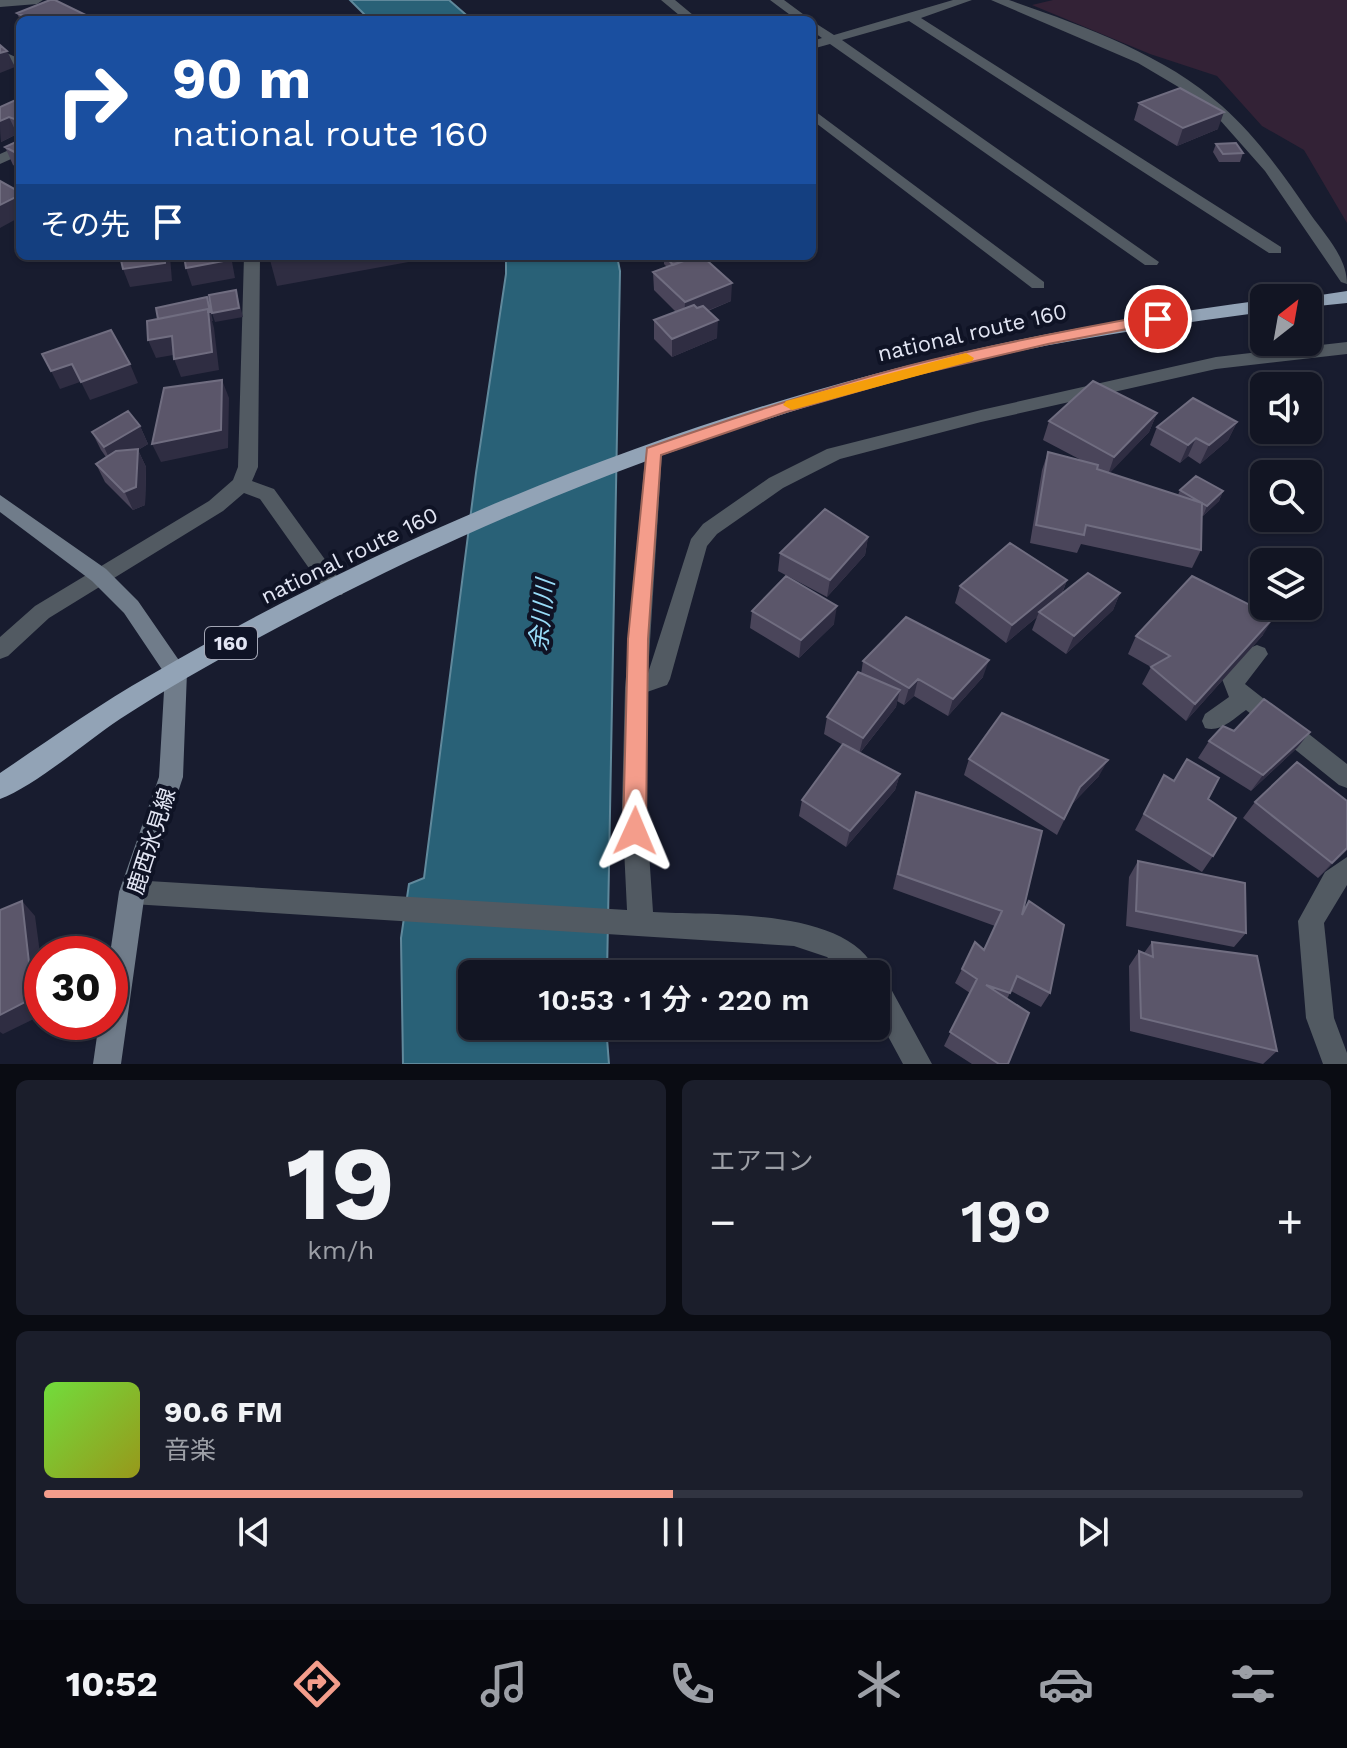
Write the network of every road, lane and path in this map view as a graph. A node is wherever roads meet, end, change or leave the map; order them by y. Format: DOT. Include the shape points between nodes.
graph roads {
  1 [pos="37,0"];
  2 [pos="667,0"];
  3 [pos="776,0"];
  4 [pos="966,0"];
  5 [pos="997,0"];
  6 [pos="0,3"];
  7 [pos="688,16"];
  8 [pos="799,16"];
  9 [pos="911,17"];
  10 [pos="816,28"];
  11 [pos="833,39"];
  12 [pos="816,44"];
  13 [pos="816,116"];
  14 [pos="1275,250"];
  15 [pos="252,260"];
  16 [pos="1151,262"];
  17 [pos="1347,279"];
  18 [pos="1038,285"];
  19 [pos="1347,297"];
  20 [pos="1322,300"];
  21 [pos="1250,307"];
  22 [pos="1347,348"];
  23 [pos="653,452"];
  24 [pos="241,484"];
  25 [pos="0,502"];
  26 [pos="99,575"];
  27 [pos="335,589"];
  28 [pos="0,650"];
  29 [pos="1257,654"];
  30 [pos="176,672"];
  31 [pos="637,686"];
  32 [pos="1246,698"];
  33 [pos="1213,721"];
  34 [pos="1347,778"];
  35 [pos="0,787"];
  36 [pos="1347,869"];
  37 [pos="132,892"];
  38 [pos="641,925"];
  39 [pos="849,960"];
  40 [pos="890,1013"];
  41 [pos="107,1064"];
  42 [pos="918,1064"];
  43 [pos="1337,1064"];
  1 -- 6 [label="street"];
  2 -- 7 [label="street"];
  3 -- 8 [label="street"];
  4 -- 9 [label="street"];
  5 -- 17 [label="street" via="1175,78 1216,107 1254,148"];
  9 -- 11 [label="street"];
  9 -- 14 [label="street"];
  10 -- 11 [label="street"];
  11 -- 12 [label="street"];
  11 -- 16 [label="street"];
  13 -- 18 [label="street"];
  15 -- 24 [label="street" via="248,467"];
  19 -- 20 [label="highway"];
  21 -- 23 [label="highway, national route 160 / 160" via="1048,339 909,371"];
  22 -- 31 [label="street" via="1216,363 834,454 776,483 710,529 698,544 659,679"];
  23 -- 27 [label="highway, national route 160 / 160" via="476,522"];
  23 -- 31 [label="street"];
  24 -- 26 [label="street" via="216,506"];
  24 -- 27 [label="street" via="267,494"];
  25 -- 26 [label="main road"];
  26 -- 28 [label="street" via="42,612"];
  26 -- 30 [label="main road" via="131,607"];
  27 -- 30 [label="highway, national route 160 / 160"];
  29 -- 32 [label="street" via="1233,679"];
  30 -- 35 [label="highway, national route 160 / 160"];
  30 -- 37 [label="main road, 鹿西氷見線" via="171,777"];
  31 -- 38 [label="street" via="634,860"];
  32 -- 33 [label="street"];
  32 -- 34 [label="street"];
  36 -- 43 [label="street" via="1334,880 1311,921 1320,1018"];
  37 -- 38 [label="street"];
  37 -- 41 [label="main road, 鹿西氷見線"];
  38 -- 39 [label="street" via="794,933 835,947"];
  40 -- 42 [label="street"];
}
